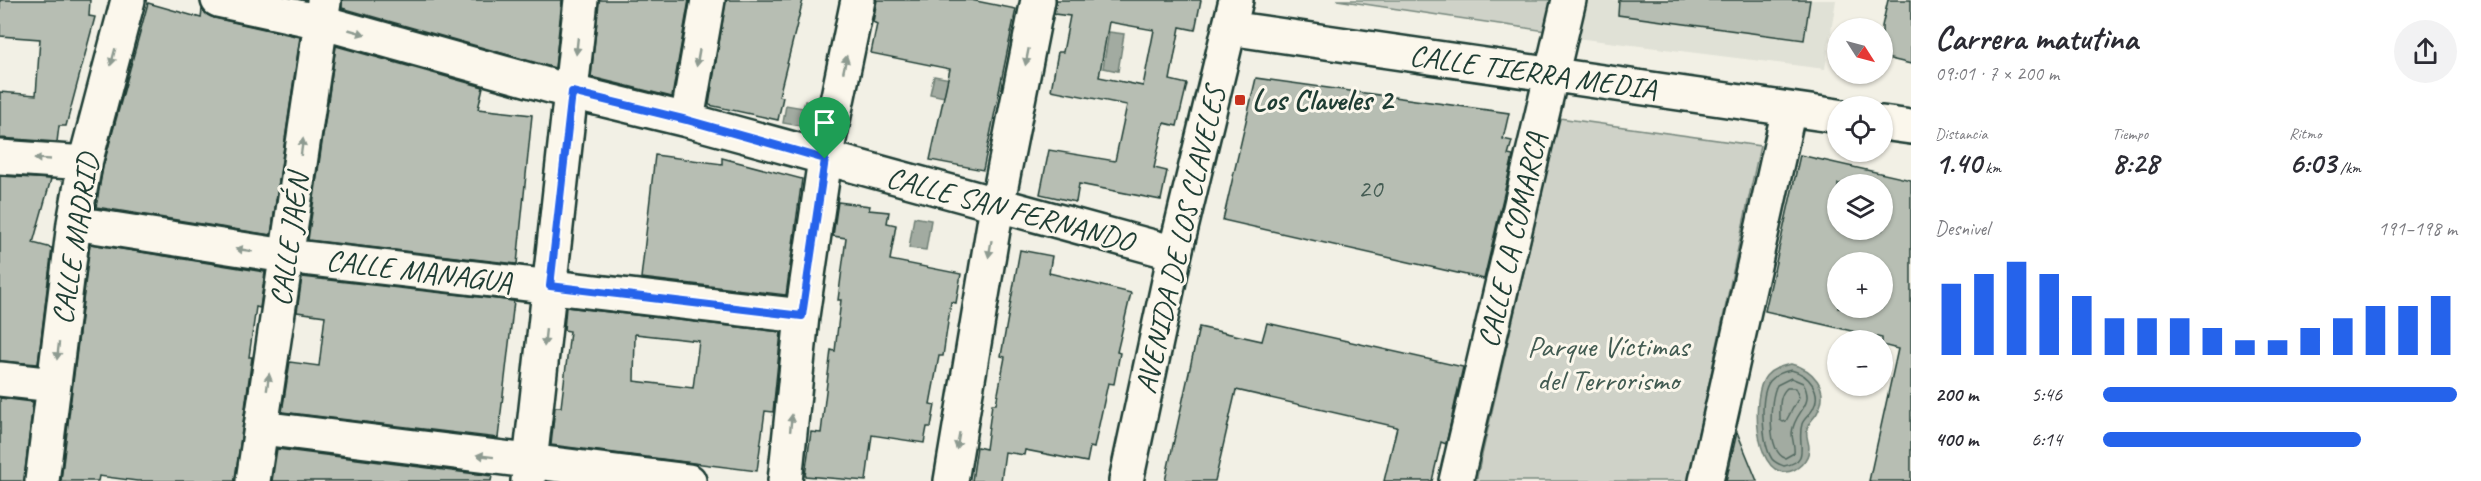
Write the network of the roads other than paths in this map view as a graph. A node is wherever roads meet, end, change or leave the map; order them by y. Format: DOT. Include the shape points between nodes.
graph roads {
  1 [pos="128,0"];
  2 [pos="218,0"];
  3 [pos="581,0"];
  4 [pos="708,0"];
  5 [pos="858,0"];
  6 [pos="1038,0"];
  7 [pos="1569,0"];
  8 [pos="322,11"];
  9 [pos="1232,14"];
  10 [pos="1551,75"];
  11 [pos="572,92"];
  12 [pos="1789,109"];
  13 [pos="1827,114"];
  14 [pos="687,120"];
  15 [pos="1893,125"];
  16 [pos="1911,127"];
  17 [pos="0,157"];
  18 [pos="825,159"];
  19 [pos="85,163"];
  20 [pos="997,206"];
  21 [pos="74,224"];
  22 [pos="1175,253"];
  23 [pos="286,256"];
  24 [pos="550,286"];
  25 [pos="802,316"];
  26 [pos="0,379"];
  27 [pos="54,385"];
  28 [pos="261,428"];
  29 [pos="530,471"];
  30 [pos="42,481"];
  31 [pos="253,481"];
  32 [pos="689,481"];
  33 [pos="784,481"];
  34 [pos="951,481"];
  35 [pos="1126,481"];
  36 [pos="1456,481"];
  37 [pos="1706,481"];
  1 -- 19 [label="street, CALLE MADRID, one-way"];
  2 -- 8 [label="street, CALLE SAN FERNANDO"];
  3 -- 11 [label="street, one-way"];
  4 -- 14 [label="street, one-way"];
  18 -- 5 [label="street, one-way"];
  6 -- 20 [label="street, one-way"];
  7 -- 10 [label="street, CALLE LA COMARCA"];
  8 -- 11 [label="street, CALLE SAN FERNANDO, one-way"];
  23 -- 8 [label="street, CALLE JAÉN, one-way"];
  9 -- 10 [label="street, CALLE TIERRA MEDIA"];
  9 -- 22 [label="street, AVENIDA DE LOS CLAVELES"];
  10 -- 12 [label="street, CALLE TIERRA MEDIA"];
  10 -- 36 [label="street, CALLE LA COMARCA"];
  11 -- 14 [label="street, CALLE SAN FERNANDO"];
  11 -- 24 [label="street"];
  12 -- 13 [label="street, CALLE TIERRA MEDIA"];
  12 -- 37 [label="street"];
  14 -- 18 [label="street, CALLE SAN FERNANDO"];
  15 -- 16 [label="street"];
  19 -- 17 [label="street, one-way"];
  18 -- 20 [label="street, CALLE SAN FERNANDO"];
  18 -- 25 [label="street"];
  19 -- 21 [label="street, CALLE MADRID"];
  20 -- 22 [label="street, CALLE SAN FERNANDO"];
  20 -- 34 [label="street, one-way"];
  23 -- 21 [label="street, CALLE MANAGUA, one-way"];
  21 -- 27 [label="street, CALLE MADRID, one-way"];
  22 -- 35 [label="street, AVENIDA DE LOS CLAVELES"];
  23 -- 24 [label="street, CALLE MANAGUA"];
  28 -- 23 [label="street, CALLE JAÉN, one-way"];
  24 -- 25 [label="street, CALLE MANAGUA"];
  24 -- 29 [label="street, one-way"];
  33 -- 25 [label="street, one-way"];
  26 -- 27 [label="street"];
  27 -- 30 [label="street, CALLE MADRID"];
  29 -- 28 [label="street, one-way"];
  28 -- 31 [label="street, CALLE JAÉN"];
  29 -- 32 [label="street"];
}
